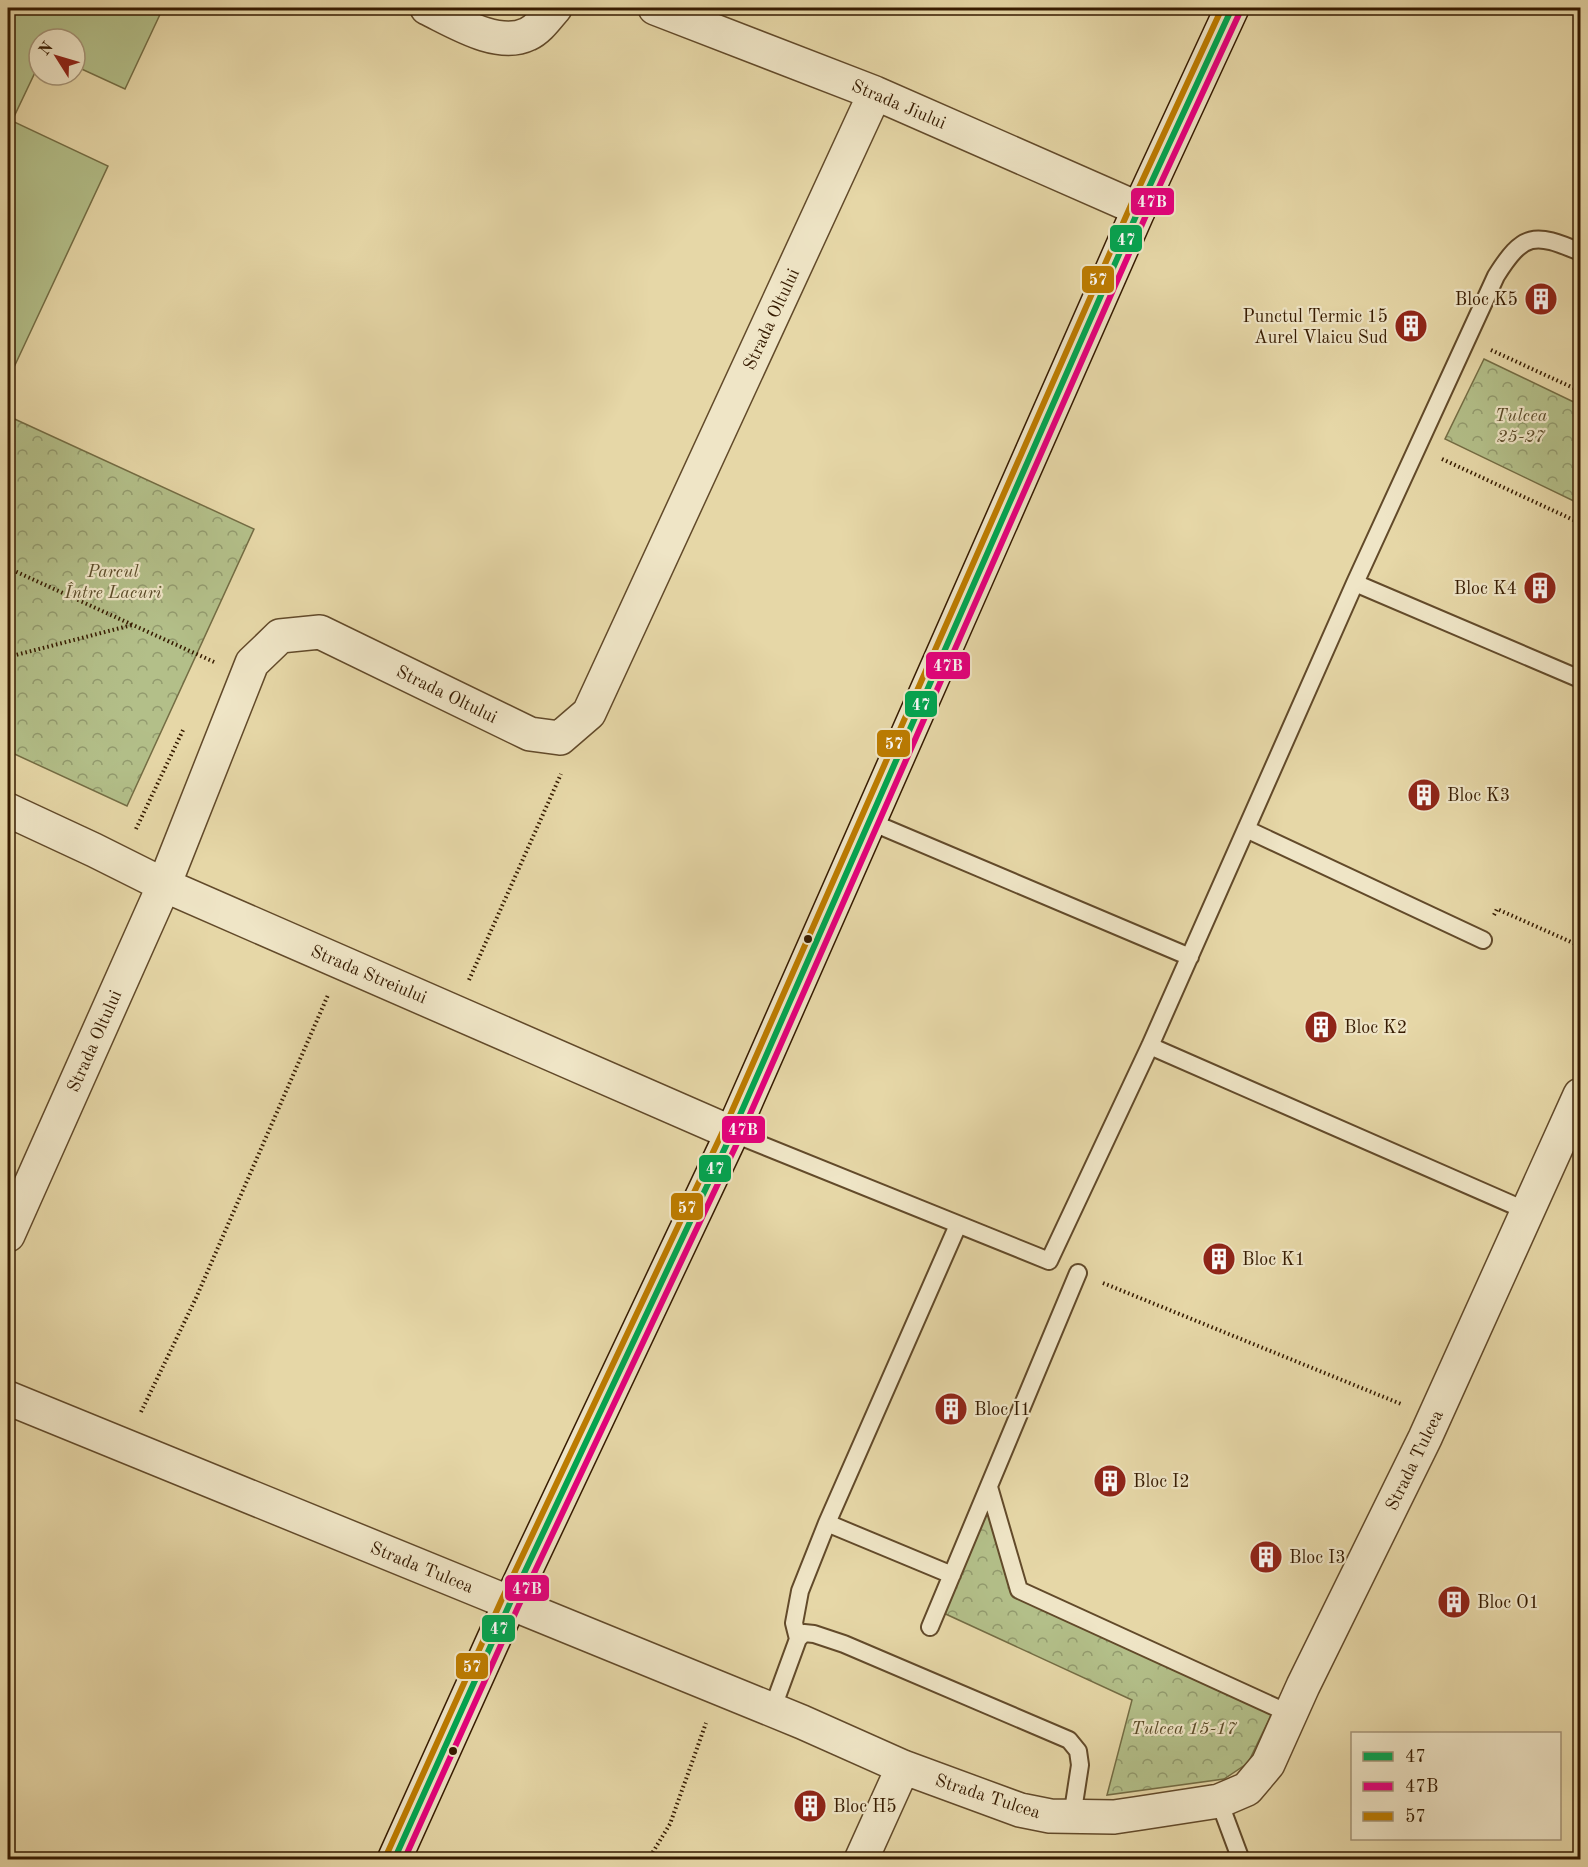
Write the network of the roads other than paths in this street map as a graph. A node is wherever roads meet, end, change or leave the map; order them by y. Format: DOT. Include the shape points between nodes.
graph roads {
  1 [pos="427,8"];
  2 [pos="555,8"];
  3 [pos="655,8"];
  4 [pos="1232,8"];
  5 [pos="875,93"];
  6 [pos="1139,209"];
  7 [pos="1581,252"];
  8 [pos="1355,583"];
  9 [pos="1581,679"];
  10 [pos="8,810"];
  11 [pos="871,822"];
  12 [pos="1246,829"];
  13 [pos="164,885"];
  14 [pos="1483,940"];
  15 [pos="1190,957"];
  16 [pos="1150,1046"];
  17 [pos="1581,1095"];
  18 [pos="732,1133"];
  19 [pos="1527,1211"];
  20 [pos="958,1225"];
  21 [pos="8,1235"];
  22 [pos="1078,1273"];
  23 [pos="8,1398"];
  24 [pos="989,1487"];
  25 [pos="827,1523"];
  26 [pos="952,1575"];
  27 [pos="510,1603"];
  28 [pos="930,1627"];
  29 [pos="798,1639"];
  30 [pos="772,1710"];
  31 [pos="1292,1713"];
  32 [pos="903,1767"];
  33 [pos="1219,1802"];
  34 [pos="1072,1817"];
  35 [pos="394,1860"];
  36 [pos="861,1860"];
  37 [pos="1241,1860"];
  1 -- 2 [label="street" via="470,29 512,40 530,34"];
  3 -- 5 [label="street, Strada Jiului"];
  4 -- 6 [label="street"];
  5 -- 6 [label="street, Strada Jiului"];
  5 -- 13 [label="street, Strada Oltului" via="589,713 560,738 530,734 320,632 280,636 252,663"];
  6 -- 11 [label="street"];
  7 -- 8 [label="lane" via="1549,240 1531,239 1510,253 1466,339"];
  8 -- 9 [label="lane"];
  8 -- 12 [label="lane"];
  10 -- 13 [label="street, Strada Streiului"];
  11 -- 15 [label="lane"];
  11 -- 18 [label="street"];
  12 -- 14 [label="lane"];
  12 -- 15 [label="lane"];
  13 -- 18 [label="street, Strada Streiului"];
  13 -- 21 [label="street, Strada Oltului"];
  15 -- 16 [label="lane"];
  16 -- 19 [label="lane"];
  16 -- 20 [label="lane" via="1049,1261"];
  17 -- 19 [label="street, Strada Tulcea"];
  18 -- 20 [label="lane"];
  18 -- 27 [label="street"];
  19 -- 31 [label="street, Strada Tulcea" via="1435,1418"];
  20 -- 25 [label="lane"];
  22 -- 24 [label="lane"];
  23 -- 27 [label="street, Strada Tulcea"];
  24 -- 26 [label="lane"];
  24 -- 31 [label="lane" via="1019,1590"];
  25 -- 26 [label="lane"];
  25 -- 29 [label="lane" via="800,1591 794,1623"];
  26 -- 28 [label="lane"];
  27 -- 30 [label="street, Strada Tulcea"];
  27 -- 35 [label="street"];
  29 -- 30 [label="lane"];
  29 -- 34 [label="lane" via="804,1633 814,1634 844,1644 1069,1740 1078,1750 1080,1765"];
  30 -- 32 [label="street, Strada Tulcea"];
  31 -- 33 [label="street, Strada Tulcea" via="1268,1764 1248,1789"];
  32 -- 34 [label="street, Strada Tulcea" via="1020,1810"];
  32 -- 36 [label="street"];
  33 -- 34 [label="street, Strada Tulcea" via="1114,1817"];
  33 -- 37 [label="lane"];
}
